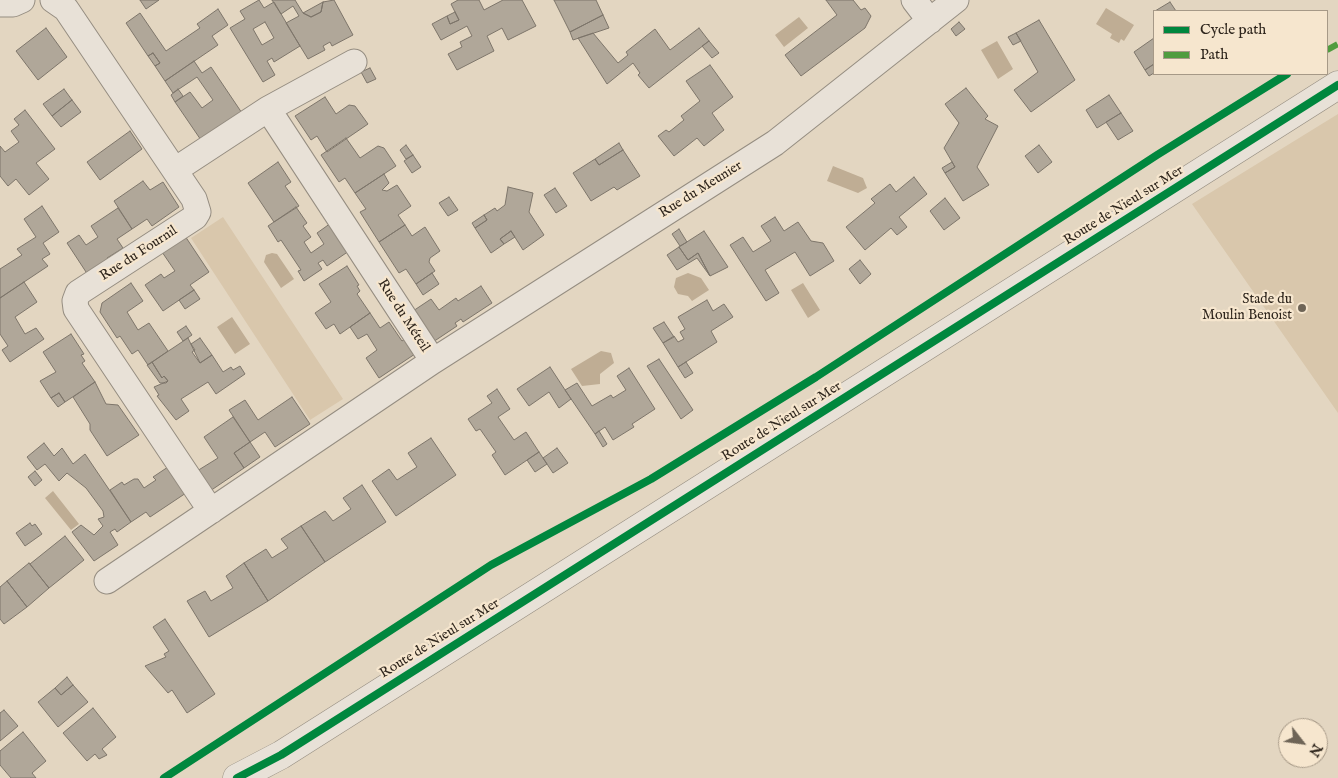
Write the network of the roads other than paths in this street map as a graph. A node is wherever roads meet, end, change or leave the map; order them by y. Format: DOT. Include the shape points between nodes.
graph roads {
  1 [pos="22,0"];
  2 [pos="53,0"];
  3 [pos="914,0"];
  4 [pos="956,0"];
  5 [pos="0,4"];
  6 [pos="930,21"];
  7 [pos="354,62"];
  8 [pos="1338,85"];
  9 [pos="268,109"];
  10 [pos="175,170"];
  11 [pos="433,361"];
  12 [pos="211,511"];
  13 [pos="106,581"];
  14 [pos="237,778"];
  1 -- 5 [label="street"];
  2 -- 10 [label="street, Rue du Fournil" via="66,9"];
  3 -- 6 [label="street"];
  4 -- 6 [label="street, Rue du Meunier"];
  6 -- 11 [label="street, Rue du Meunier" via="776,143"];
  7 -- 9 [label="street"];
  8 -- 14 [label="street, Route de Nieul sur Mer" via="289,750"];
  9 -- 10 [label="street"];
  9 -- 11 [label="street, Rue du Méteil"];
  10 -- 12 [label="street, Rue du Fournil" via="194,199 198,212 195,217 78,293 74,301 76,309"];
  11 -- 12 [label="street, Rue du Méteil"];
  12 -- 13 [label="street, Rue du Méteil"];
}
